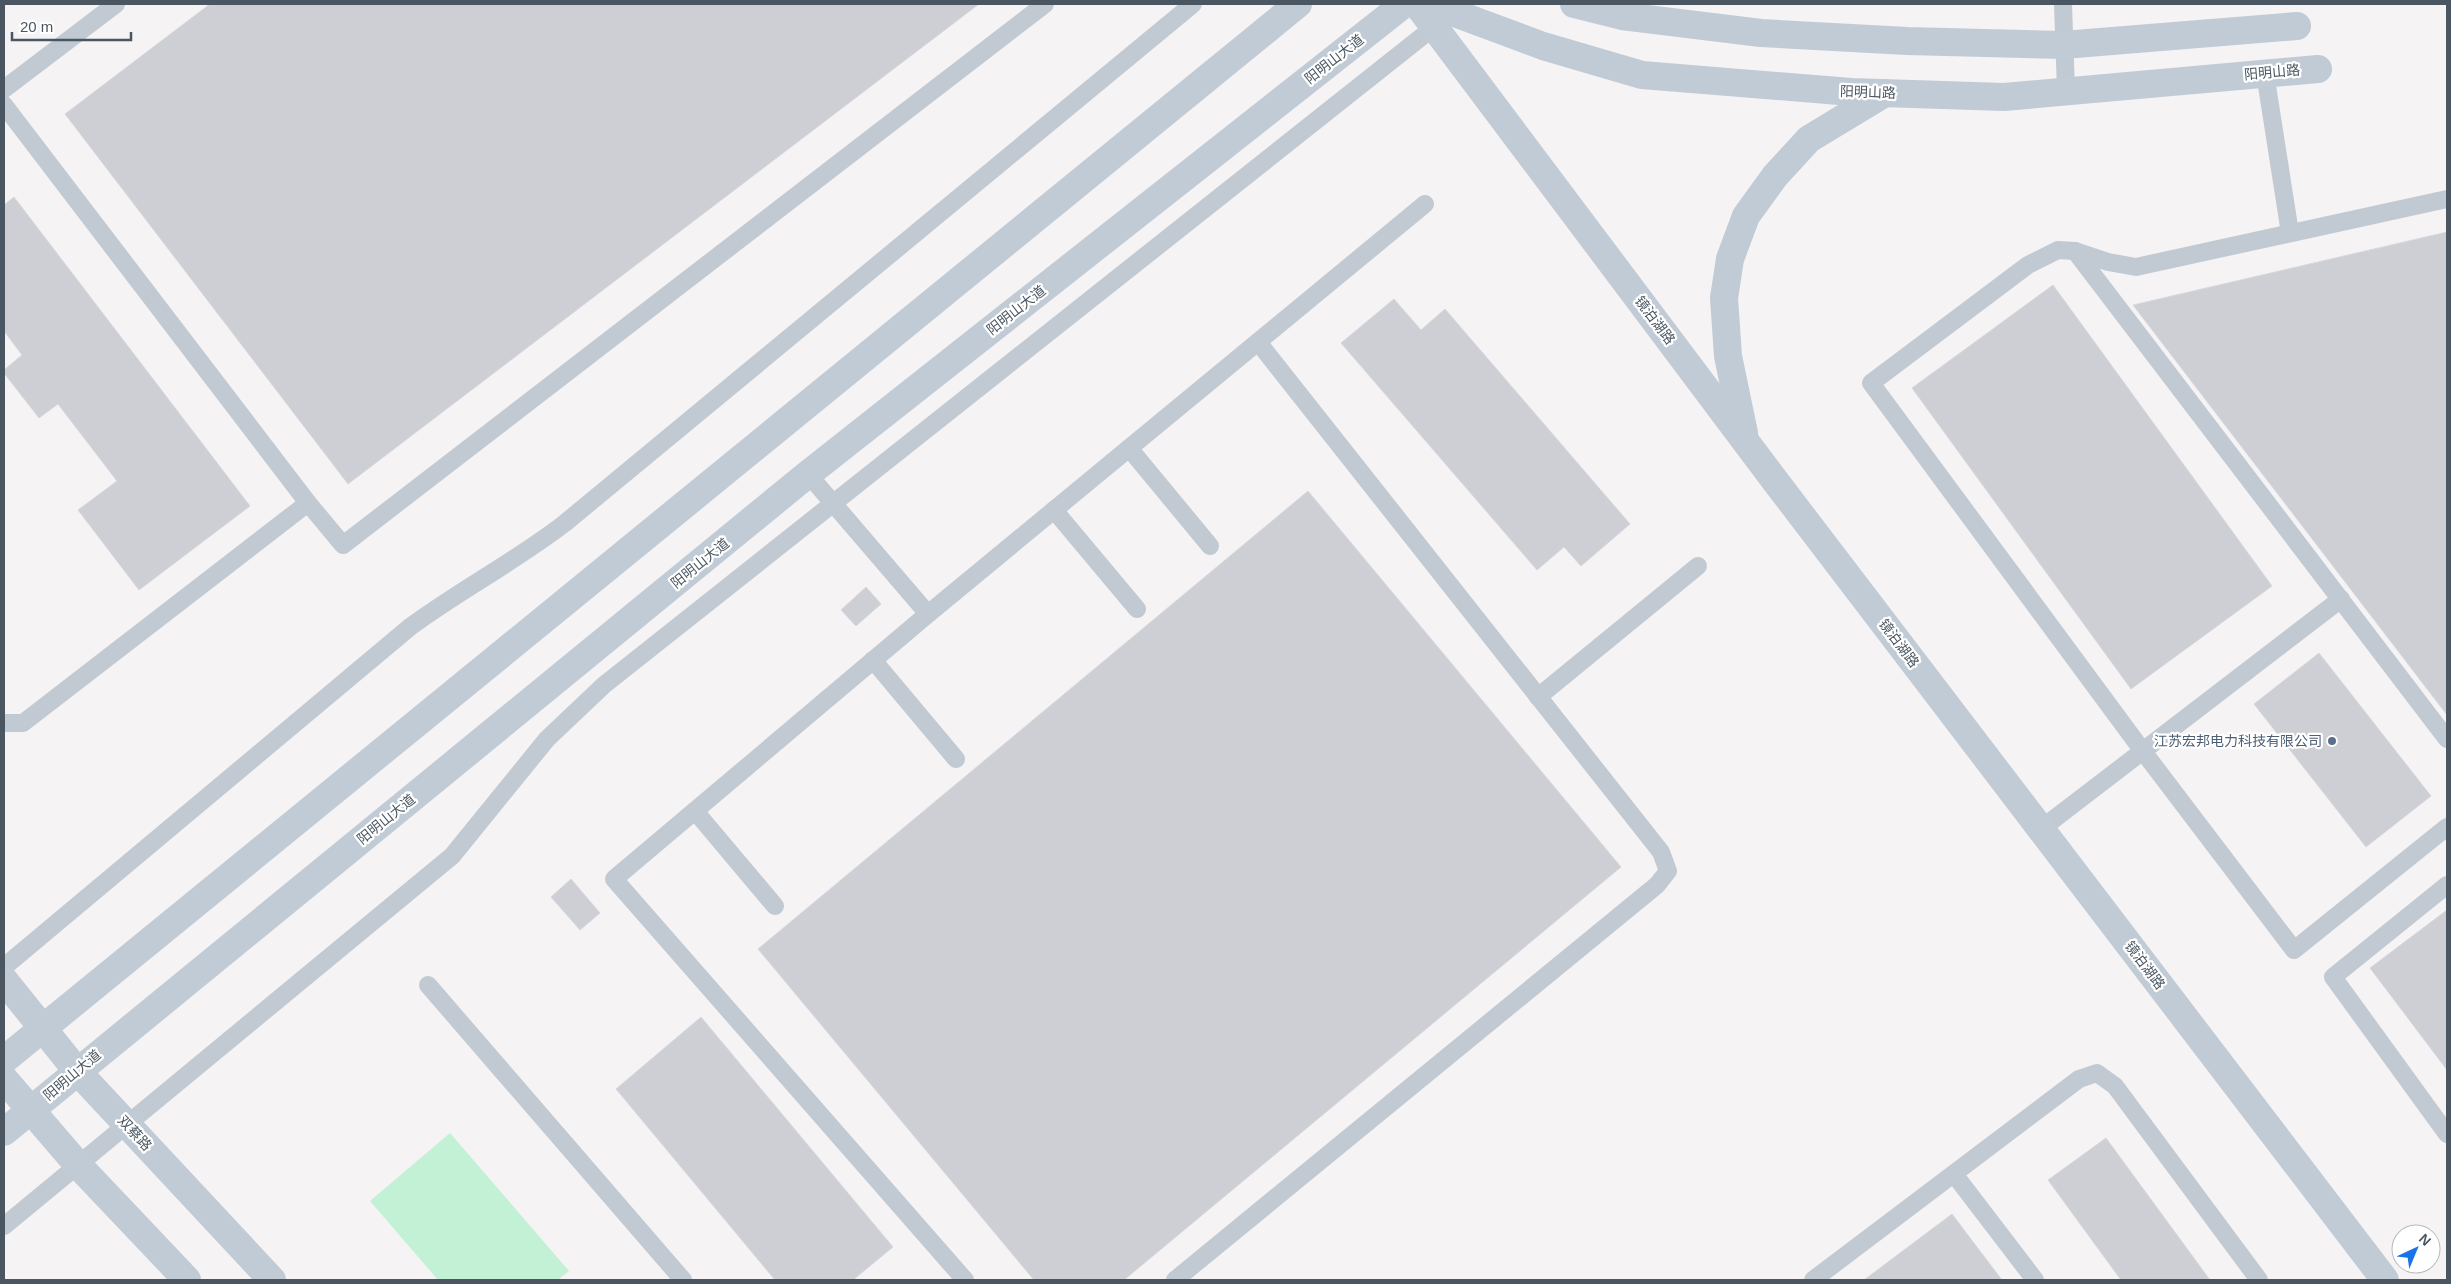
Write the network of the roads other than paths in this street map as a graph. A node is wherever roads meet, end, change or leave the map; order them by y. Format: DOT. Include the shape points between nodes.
graph roads {
  1 [pos="116,4"];
  2 [pos="1045,4"];
  3 [pos="1193,4"];
  4 [pos="1298,4"];
  5 [pos="1404,4"];
  6 [pos="1417,4"];
  7 [pos="1574,4"];
  8 [pos="2063,4"];
  9 [pos="1432,15"];
  10 [pos="2298,26"];
  11 [pos="2063,44"];
  12 [pos="2318,68"];
  13 [pos="2265,73"];
  14 [pos="4,89"];
  15 [pos="2066,91"];
  16 [pos="1885,93"];
  17 [pos="4,105"];
  18 [pos="2447,199"];
  19 [pos="1425,204"];
  20 [pos="2290,233"];
  21 [pos="2074,251"];
  22 [pos="1258,342"];
  23 [pos="1746,442"];
  24 [pos="1129,448"];
  25 [pos="808,474"];
  26 [pos="308,503"];
  27 [pos="832,504"];
  28 [pos="1054,510"];
  29 [pos="1210,546"];
  30 [pos="1698,566"];
  31 [pos="2341,599"];
  32 [pos="1137,609"];
  33 [pos="928,614"];
  34 [pos="873,660"];
  35 [pos="1538,697"];
  36 [pos="4,723"];
  37 [pos="2447,739"];
  38 [pos="2142,750"];
  39 [pos="956,759"];
  40 [pos="695,811"];
  41 [pos="2447,827"];
  42 [pos="2041,828"];
  43 [pos="2447,885"];
  44 [pos="775,906"];
  45 [pos="4,967"];
  46 [pos="4,980"];
  47 [pos="428,985"];
  48 [pos="42,1028"];
  49 [pos="4,1060"];
  50 [pos="77,1071"];
  51 [pos="4,1079"];
  52 [pos="30,1111"];
  53 [pos="128,1125"];
  54 [pos="4,1132"];
  55 [pos="2447,1134"];
  56 [pos="78,1166"];
  57 [pos="1954,1174"];
  58 [pos="4,1226"];
  59 [pos="187,1280"];
  60 [pos="272,1280"];
  61 [pos="683,1280"];
  62 [pos="965,1280"];
  63 [pos="1175,1280"];
  64 [pos="1813,1280"];
  65 [pos="2035,1280"];
  66 [pos="2259,1280"];
  67 [pos="2385,1280"];
  1 -- 14 [label="lane"];
  2 -- 26 [label="lane" via="343,545"];
  3 -- 45 [label="lane" via="538,544 440,604 410,627"];
  4 -- 48 [label="main road"];
  5 -- 25 [label="main road, 阳明山大道"];
  6 -- 9 [label="main road, 镜泊湖路"];
  7 -- 11 [label="main road" via="1622,16 1761,34"];
  8 -- 11 [label="lane"];
  9 -- 16 [label="main road, 阳明山路" via="1642,75"];
  9 -- 23 [label="main road, 镜泊湖路"];
  9 -- 27 [label="lane"];
  10 -- 11 [label="main road"];
  11 -- 15 [label="lane"];
  12 -- 13 [label="main road, 阳明山路"];
  13 -- 15 [label="main road, 阳明山路"];
  13 -- 20 [label="lane"];
  15 -- 16 [label="main road, 阳明山路" via="2004,97"];
  16 -- 23 [label="main road" via="1809,139 1775,176 1746,216 1730,259 1724,298 1728,356"];
  17 -- 26 [label="lane"];
  18 -- 20 [label="lane"];
  19 -- 22 [label="lane"];
  20 -- 21 [label="lane" via="2136,267"];
  21 -- 31 [label="lane"];
  21 -- 38 [label="lane" via="2058,250 2028,265 1872,383"];
  22 -- 24 [label="lane"];
  22 -- 35 [label="lane"];
  23 -- 42 [label="main road, 镜泊湖路"];
  24 -- 28 [label="lane"];
  24 -- 29 [label="lane"];
  25 -- 27 [label="lane"];
  25 -- 50 [label="main road, 阳明山大道"];
  26 -- 36 [label="lane" via="22,723"];
  27 -- 33 [label="lane"];
  27 -- 53 [label="lane" via="604,685 547,739 452,856"];
  28 -- 32 [label="lane"];
  28 -- 33 [label="lane"];
  30 -- 35 [label="lane"];
  31 -- 37 [label="lane"];
  31 -- 38 [label="lane"];
  33 -- 34 [label="lane"];
  34 -- 39 [label="lane"];
  34 -- 40 [label="lane"];
  35 -- 63 [label="lane" via="1660,852 1668,871 1657,885"];
  38 -- 41 [label="lane" via="2294,950"];
  38 -- 42 [label="lane"];
  40 -- 44 [label="lane"];
  40 -- 62 [label="lane" via="614,880"];
  42 -- 67 [label="main road, 镜泊湖路"];
  43 -- 55 [label="lane" via="2333,977"];
  46 -- 48 [label="main road, 双蔡路"];
  47 -- 61 [label="lane"];
  48 -- 49 [label="main road"];
  48 -- 50 [label="main road, 双蔡路"];
  50 -- 52 [label="main road, 阳明山大道"];
  50 -- 53 [label="main road, 双蔡路"];
  51 -- 52 [label="main road"];
  52 -- 54 [label="main road, 阳明山大道"];
  52 -- 56 [label="main road"];
  53 -- 56 [label="lane"];
  53 -- 60 [label="main road, 双蔡路"];
  56 -- 58 [label="lane"];
  56 -- 59 [label="main road"];
  57 -- 64 [label="lane"];
  57 -- 65 [label="lane"];
  57 -- 66 [label="lane" via="2079,1079 2097,1073 2115,1086"];
}
